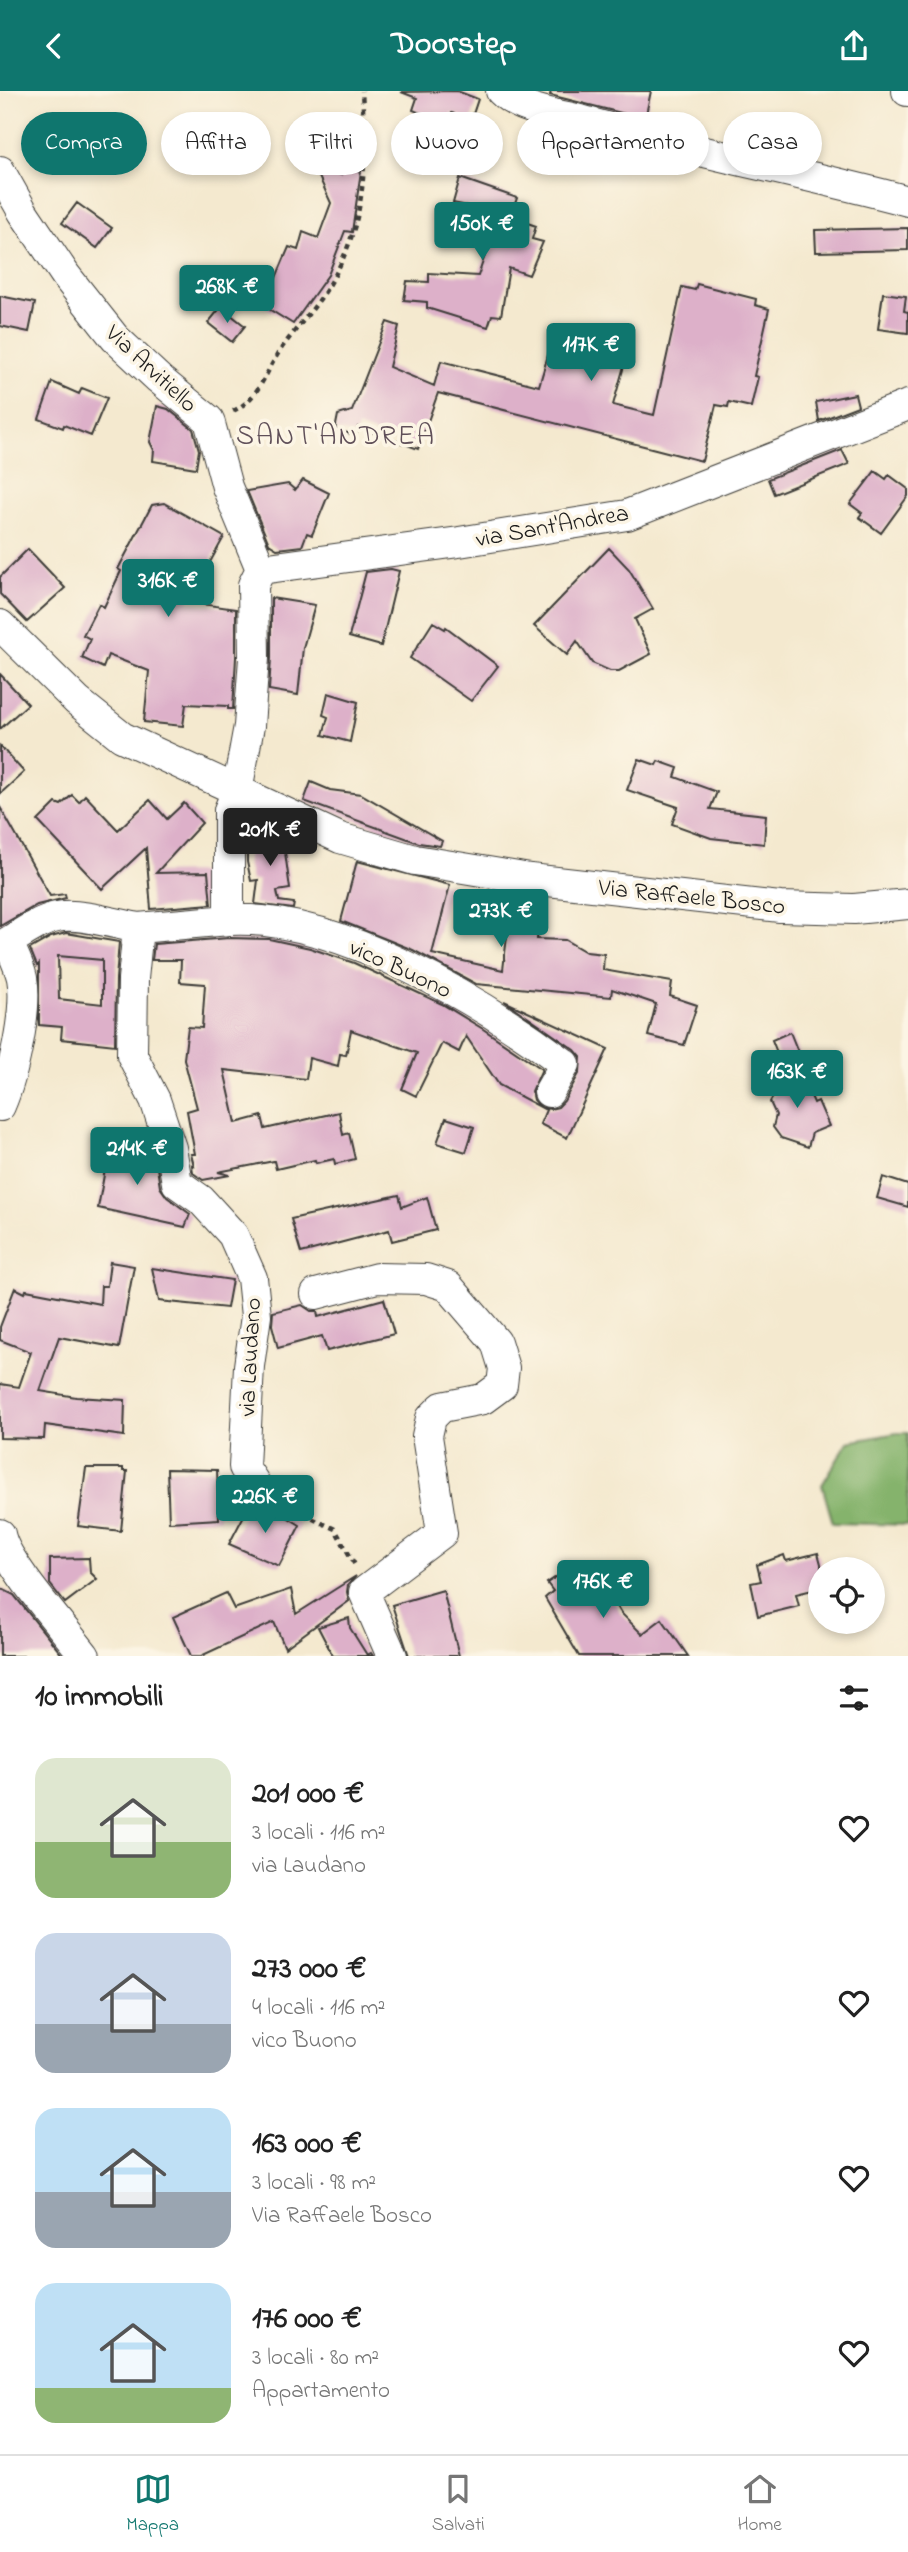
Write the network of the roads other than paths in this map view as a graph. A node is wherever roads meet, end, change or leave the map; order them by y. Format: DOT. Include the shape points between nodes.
graph roads {
  1 [pos="500,91"];
  2 [pos="0,171"];
  3 [pos="908,201"];
  4 [pos="908,405"];
  5 [pos="261,569"];
  6 [pos="0,625"];
  7 [pos="237,791"];
  8 [pos="908,904"];
  9 [pos="229,920"];
  10 [pos="138,928"];
  11 [pos="4,939"];
  12 [pos="549,1093"];
  13 [pos="0,1106"];
  14 [pos="316,1294"];
  15 [pos="263,1496"];
  16 [pos="0,1534"];
  17 [pos="85,1656"];
  18 [pos="392,1656"];
  1 -- 3 [label="street" via="522,104 639,137"];
  2 -- 5 [label="street, Via Arvitiello" via="66,276 115,338 209,420 227,487"];
  4 -- 5 [label="street, via Sant'Andrea" via="627,515"];
  5 -- 7 [label="street" via="254,585 250,712"];
  6 -- 7 [label="street, Via Raffaele Bosco" via="77,701 122,737"];
  7 -- 8 [label="street, Via Raffaele Bosco" via="340,838 415,860 530,879 780,907 854,909"];
  7 -- 9 [label="street" via="229,810"];
  9 -- 10 [label="street"];
  9 -- 12 [label="street, vico Buono" via="250,919 323,933 428,975 565,1064"];
  10 -- 11 [label="street" via="59,916"];
  10 -- 15 [label="street, via Laudano" via="132,1055 155,1100 177,1183 233,1235 252,1277 256,1316 244,1467"];
  11 -- 13 [label="street" via="22,978 24,997 8,1088"];
  14 -- 18 [label="street" via="377,1278 426,1279 448,1286 496,1342 504,1368 502,1385 483,1399 442,1407 430,1418 427,1436 442,1533 364,1592"];
  16 -- 17 [label="street" via="13,1563"];
}
